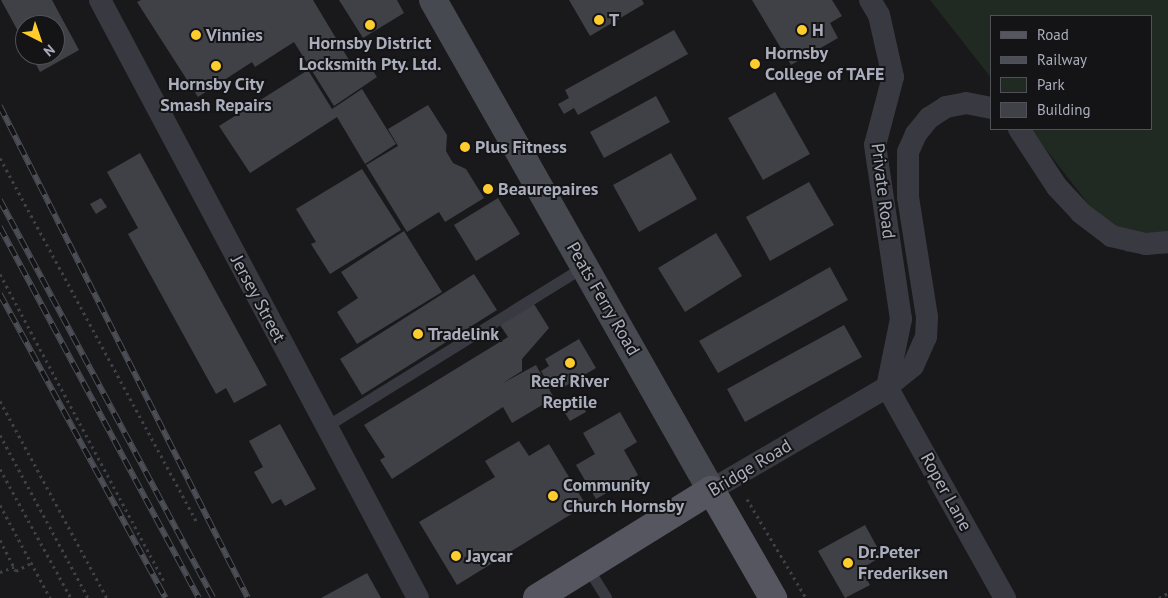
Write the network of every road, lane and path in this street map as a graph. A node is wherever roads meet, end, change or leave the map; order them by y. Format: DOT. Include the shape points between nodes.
graph roads {
  1 [pos="100,0"];
  2 [pos="433,0"];
  3 [pos="870,0"];
  4 [pos="990,108"];
  5 [pos="1021,130"];
  6 [pos="0,158"];
  7 [pos="9,161"];
  8 [pos="4,164"];
  9 [pos="1168,242"];
  10 [pos="585,266"];
  11 [pos="0,274"];
  12 [pos="887,387"];
  13 [pos="0,401"];
  14 [pos="325,427"];
  15 [pos="0,435"];
  16 [pos="0,469"];
  17 [pos="711,490"];
  18 [pos="747,500"];
  19 [pos="0,505"];
  20 [pos="197,522"];
  21 [pos="0,540"];
  22 [pos="31,563"];
  23 [pos="14,567"];
  24 [pos="587,567"];
  25 [pos="0,572"];
  26 [pos="165,583"];
  27 [pos="1168,593"];
  28 [pos="50,598"];
  29 [pos="71,598"];
  30 [pos="88,598"];
  31 [pos="107,598"];
  32 [pos="418,598"];
  33 [pos="538,598"];
  34 [pos="606,598"];
  35 [pos="773,598"];
  36 [pos="806,598"];
  37 [pos="1005,598"];
  38 [pos="1159,598"];
  1 -- 14 [label="street, Jersey Street"];
  2 -- 10 [label="main road, Peats Ferry Road"];
  3 -- 12 [label="street, Private Road" via="879,16 893,77 875,145 901,319"];
  4 -- 12 [label="street, Bridge Road" via="966,103 946,107 929,118 916,134 908,152 908,197 927,317 926,337 913,366"];
  5 -- 9 [label="street" via="1057,187 1096,225 1111,236 1146,244"];
  6 -- 8 [label="path"];
  7 -- 8 [label="path"];
  8 -- 20 [label="path"];
  10 -- 14 [label="lane"];
  10 -- 17 [label="main road, Peats Ferry Road"];
  11 -- 26 [label="path"];
  12 -- 17 [label="street, Bridge Road"];
  12 -- 37 [label="street, Roper Lane"];
  13 -- 31 [label="path"];
  14 -- 32 [label="street, Jersey Street"];
  15 -- 30 [label="path"];
  16 -- 29 [label="path"];
  17 -- 24 [label="main road, Bridge Road"];
  17 -- 35 [label="main road, Peats Ferry Road"];
  18 -- 36 [label="path"];
  19 -- 22 [label="path"];
  21 -- 23 [label="path"];
  22 -- 23 [label="path" via="16,571"];
  22 -- 28 [label="path"];
  23 -- 25 [label="path"];
  24 -- 33 [label="main road, Bridge Road"];
  24 -- 34 [label="lane"];
  27 -- 38 [label="path"];
}
